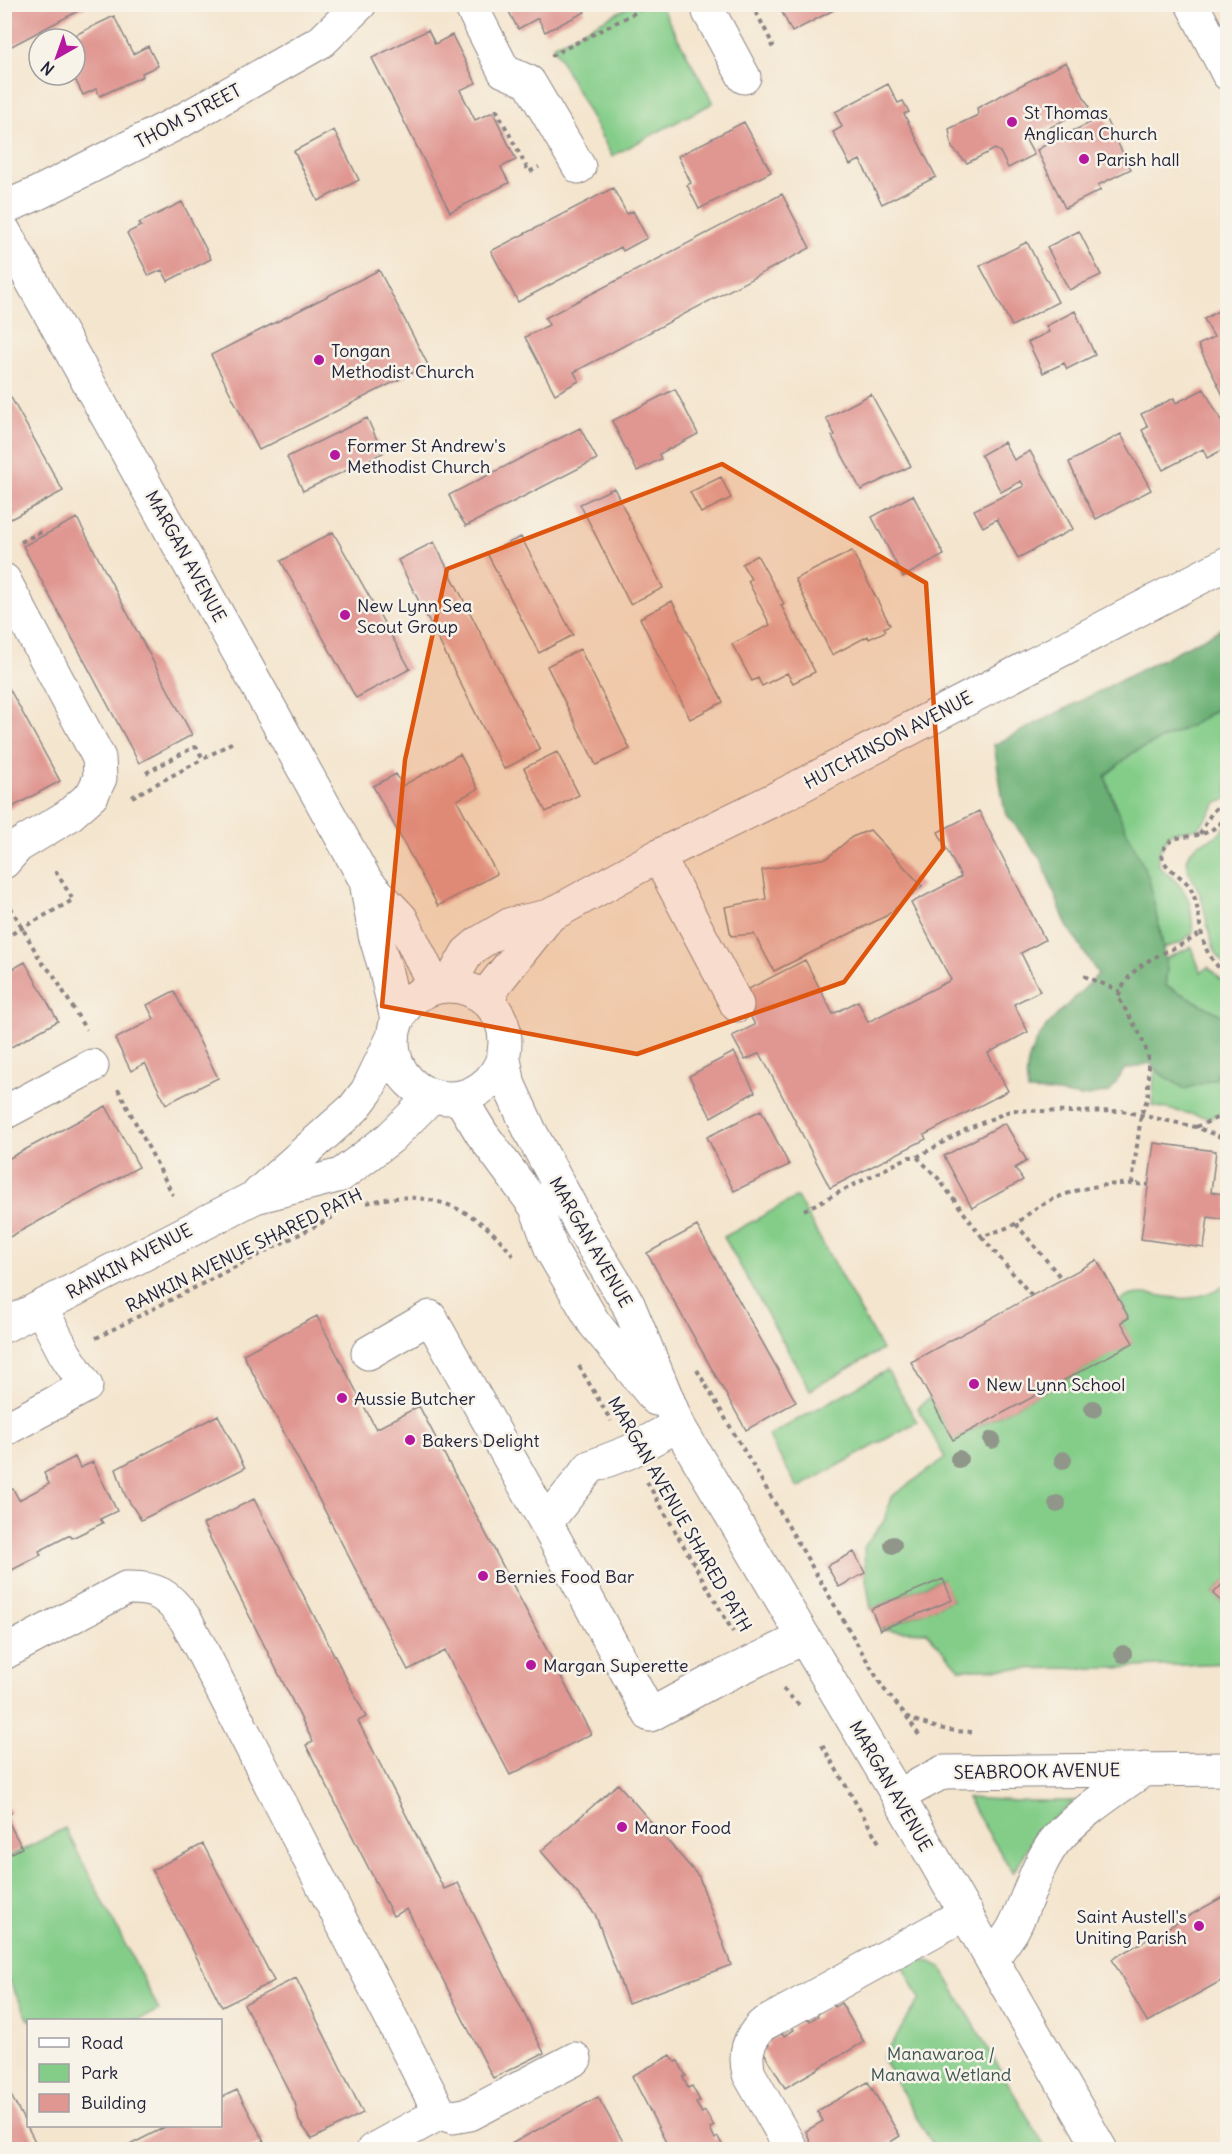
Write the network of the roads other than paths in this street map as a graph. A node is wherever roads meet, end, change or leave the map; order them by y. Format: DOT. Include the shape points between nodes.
graph roads {
  1 [pos="360,4"];
  2 [pos="470,4"];
  3 [pos="709,4"];
  4 [pos="1192,4"];
  5 [pos="1227,74"];
  6 [pos="744,78"];
  7 [pos="579,167"];
  8 [pos="4,208"];
  9 [pos="4,231"];
  10 [pos="1227,563"];
  11 [pos="4,580"];
  12 [pos="658,856"];
  13 [pos="4,862"];
  14 [pos="366,881"];
  15 [pos="549,916"];
  16 [pos="442,986"];
  17 [pos="488,1001"];
  18 [pos="737,1005"];
  19 [pos="395,1028"];
  20 [pos="504,1059"];
  21 [pos="92,1066"];
  22 [pos="446,1097"];
  23 [pos="4,1113"];
  24 [pos="255,1197"];
  25 [pos="41,1308"];
  26 [pos="4,1326"];
  27 [pos="368,1353"];
  28 [pos="678,1425"];
  29 [pos="4,1430"];
  30 [pos="546,1523"];
  31 [pos="802,1638"];
  32 [pos="4,1653"];
  33 [pos="1145,1769"];
  34 [pos="1227,1769"];
  35 [pos="898,1796"];
  36 [pos="966,1913"];
  37 [pos="992,1959"];
  38 [pos="575,2059"];
  39 [pos="440,2113"];
  40 [pos="373,2150"];
  41 [pos="792,2150"];
  42 [pos="1101,2150"];
  1 -- 8 [label="street, THOM STREET" via="322,40 183,120"];
  2 -- 7 [label="street" via="504,71 529,82"];
  3 -- 6 [label="street" via="709,12"];
  4 -- 5 [label="street"];
  9 -- 14 [label="street, MARGAN AVENUE"];
  10 -- 12 [label="street, HUTCHINSON AVENUE"];
  11 -- 13 [label="street" via="99,758 100,778 92,795 80,807 18,846"];
  12 -- 15 [label="street, HUTCHINSON AVENUE"];
  12 -- 18 [label="street"];
  14 -- 16 [label="street, MARGAN AVENUE" via="401,918"];
  14 -- 19 [label="street, MARGAN AVENUE"];
  15 -- 16 [label="street, HUTCHINSON AVENUE" via="511,924 479,944 467,953"];
  15 -- 17 [label="street, HUTCHINSON AVENUE" via="494,985"];
  16 -- 17 [label="street" via="470,989"];
  16 -- 19 [label="street" via="412,999"];
  17 -- 20 [label="street" via="506,1034"];
  19 -- 22 [label="street" via="394,1056 402,1073 416,1088"];
  19 -- 24 [label="street, RANKIN AVENUE" via="367,1091 354,1108"];
  20 -- 22 [label="street" via="494,1077 479,1091"];
  20 -- 28 [label="street, MARGAN AVENUE" via="509,1085 530,1131 628,1304"];
  21 -- 23 [label="street"];
  22 -- 24 [label="street, RANKIN AVENUE" via="341,1174"];
  22 -- 28 [label="street, MARGAN AVENUE" via="482,1134 536,1207 552,1251 594,1323"];
  24 -- 25 [label="street, RANKIN AVENUE"];
  25 -- 26 [label="street, RANKIN AVENUE"];
  25 -- 29 [label="street" via="86,1386"];
  27 -- 30 [label="street" via="430,1317"];
  28 -- 30 [label="street" via="629,1452 590,1467"];
  28 -- 31 [label="street, MARGAN AVENUE"];
  30 -- 31 [label="street" via="650,1715"];
  31 -- 35 [label="street, MARGAN AVENUE"];
  32 -- 39 [label="street" via="126,1588 160,1593 175,1604"];
  33 -- 34 [label="street, SEABROOK AVENUE"];
  33 -- 35 [label="street, SEABROOK AVENUE" via="944,1772"];
  33 -- 37 [label="street, SEABROOK AVENUE" via="1078,1818 1054,1842 1013,1928"];
  35 -- 36 [label="street, MARGAN AVENUE"];
  36 -- 37 [label="street, MARGAN AVENUE"];
  36 -- 41 [label="street" via="762,2025 753,2034 746,2050 749,2074"];
  37 -- 42 [label="street, MARGAN AVENUE"];
  38 -- 39 [label="street" via="470,2114 453,2117"];
  39 -- 40 [label="street"];
}
